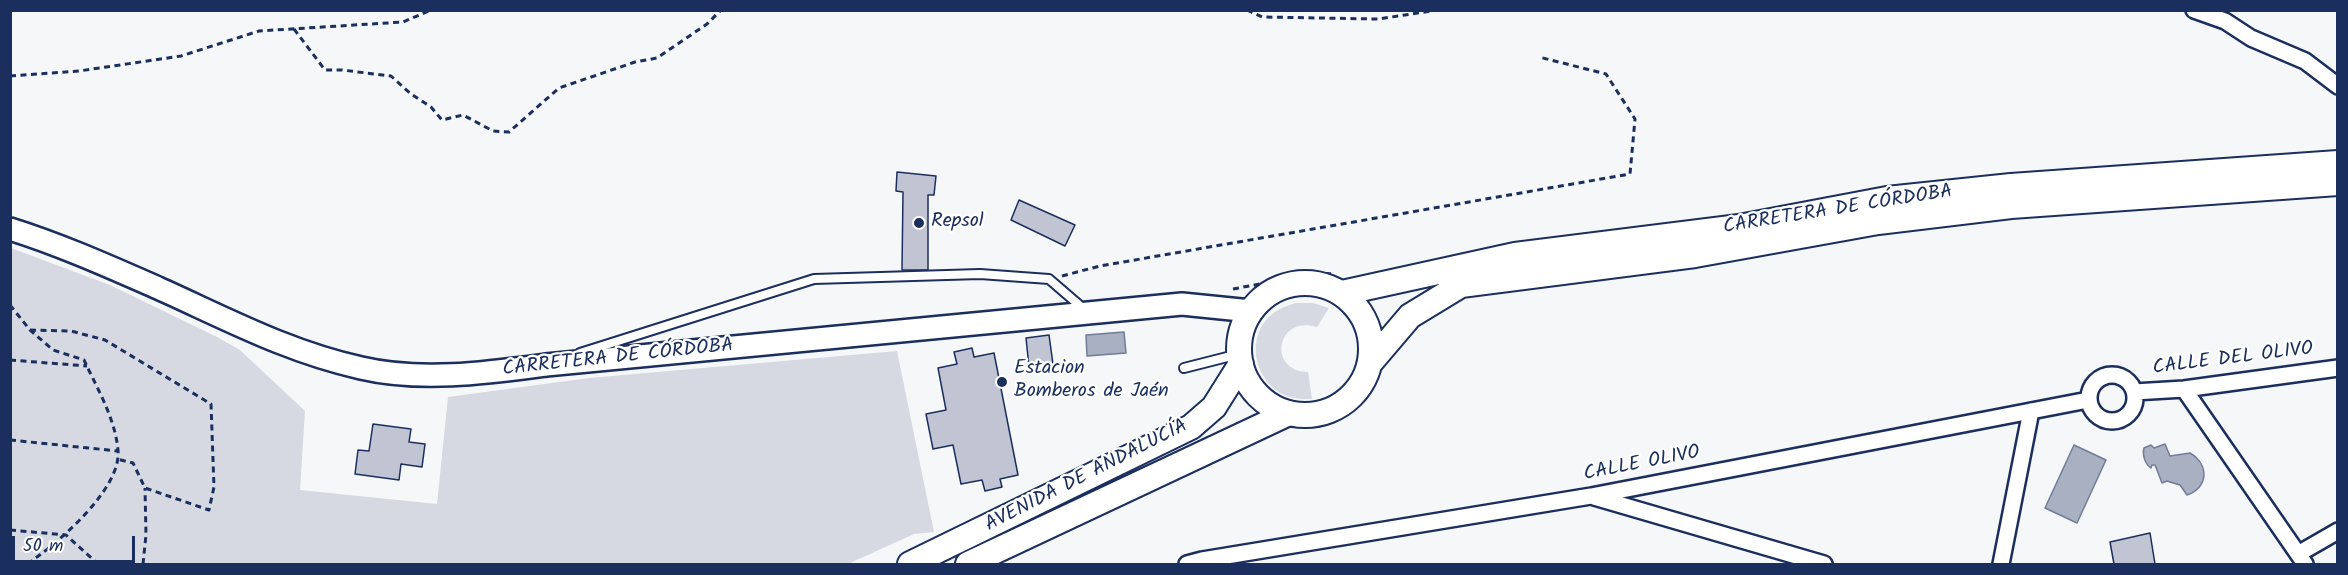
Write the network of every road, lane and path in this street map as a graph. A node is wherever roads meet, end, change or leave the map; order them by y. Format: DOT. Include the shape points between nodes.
graph roads {
  1 [pos="431,10"];
  2 [pos="721,10"];
  3 [pos="1247,10"];
  4 [pos="1438,10"];
  5 [pos="2194,10"];
  6 [pos="294,29"];
  7 [pos="1539,57"];
  8 [pos="10,76"];
  9 [pos="2337,86"];
  10 [pos="2337,163"];
  11 [pos="2337,183"];
  12 [pos="10,229"];
  13 [pos="1049,279"];
  14 [pos="1342,293"];
  15 [pos="10,305"];
  16 [pos="1251,310"];
  17 [pos="1089,313"];
  18 [pos="30,330"];
  19 [pos="1240,359"];
  20 [pos="10,360"];
  21 [pos="1370,363"];
  22 [pos="546,365"];
  23 [pos="87,366"];
  24 [pos="1184,368"];
  25 [pos="2337,368"];
  26 [pos="2184,389"];
  27 [pos="2134,392"];
  28 [pos="2088,400"];
  29 [pos="2031,411"];
  30 [pos="1289,413"];
  31 [pos="10,440"];
  32 [pos="118,451"];
  33 [pos="117,459"];
  34 [pos="145,488"];
  35 [pos="1591,496"];
  36 [pos="10,530"];
  37 [pos="2337,531"];
  38 [pos="66,535"];
  39 [pos="2302,559"];
  40 [pos="1201,563"];
  41 [pos="27,564"];
  42 [pos="98,564"];
  43 [pos="143,564"];
  44 [pos="910,564"];
  45 [pos="968,564"];
  46 [pos="1824,564"];
  47 [pos="2001,564"];
  1 -- 6 [label="path" via="403,22"];
  2 -- 6 [label="path" via="657,58 560,88 509,132 493,131 463,115 442,120 391,76 325,70"];
  3 -- 4 [label="path" via="1262,16 1378,20"];
  5 -- 9 [label="street" via="2305,61"];
  6 -- 8 [label="path" via="259,31 181,56 79,71"];
  7 -- 13 [label="path" via="1606,74 1635,119 1630,174 1100,266"];
  10 -- 14 [label="main road, CARRETERA DE CÓRDOBA" via="2011,186 1887,199 1739,226 1515,255"];
  11 -- 21 [label="main road, CARRETERA DE CÓRDOBA" via="2011,206 1878,222 1695,255 1461,285 1410,316"];
  12 -- 22 [label="main road, CARRETERA DE CÓRDOBA" via="159,288 243,329 296,350 363,369 465,375"];
  13 -- 17 [label="lane"];
  13 -- 22 [label="lane" via="980,274 814,279"];
  14 -- 16 [label="main road" via="1303,282 1283,286"];
  14 -- 21 [label="main road" via="1367,324 1372,343"];
  15 -- 18 [label="path"];
  16 -- 17 [label="main road, CARRETERA DE CÓRDOBA" via="1182,304"];
  16 -- 19 [label="main road" via="1241,331"];
  17 -- 22 [label="main road, CARRETERA DE CÓRDOBA"];
  18 -- 23 [label="path" via="53,350 84,360"];
  18 -- 34 [label="path" via="71,331 105,339 211,404 214,487 209,510"];
  19 -- 24 [label="lane"];
  19 -- 30 [label="main road" via="1255,392 1270,405"];
  19 -- 44 [label="main road, AVENIDA DE ANDALUCÍA" via="1214,407 1191,427"];
  20 -- 23 [label="path"];
  21 -- 30 [label="main road" via="1349,399 1331,410 1310,415"];
  23 -- 32 [label="path" via="108,411"];
  25 -- 26 [label="street, CALLE DEL OLIVO"];
  26 -- 27 [label="street, CALLE DEL OLIVO"];
  26 -- 39 [label="street"];
  27 -- 28 [label="street" via="2126,380 2104,376 2092,386"];
  27 -- 28 [label="street" via="2129,414 2115,421 2094,414"];
  28 -- 29 [label="street, CALLE OLIVO"];
  29 -- 35 [label="street, CALLE OLIVO"];
  29 -- 47 [label="street"];
  30 -- 45 [label="main road, AVENIDA DE ANDALUCÍA"];
  31 -- 32 [label="path"];
  32 -- 33 [label="path"];
  33 -- 34 [label="path" via="133,463"];
  33 -- 38 [label="path" via="110,479"];
  34 -- 43 [label="path"];
  35 -- 40 [label="street, CALLE OLIVO"];
  35 -- 46 [label="street"];
  36 -- 38 [label="path"];
  37 -- 39 [label="street"];
  38 -- 41 [label="path"];
  38 -- 42 [label="path"];
}
